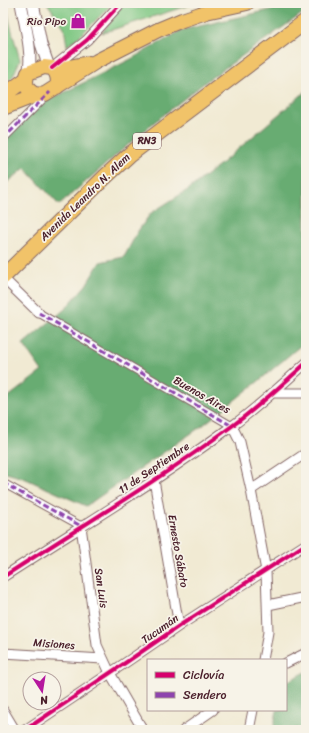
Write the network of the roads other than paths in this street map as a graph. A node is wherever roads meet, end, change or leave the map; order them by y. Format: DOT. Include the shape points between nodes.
graph roads {
  1 [pos="20,3"];
  2 [pos="33,3"];
  3 [pos="121,3"];
  4 [pos="248,3"];
  5 [pos="306,21"];
  6 [pos="97,61"];
  7 [pos="52,68"];
  8 [pos="27,76"];
  9 [pos="48,91"];
  10 [pos="3,96"];
  11 [pos="3,108"];
  12 [pos="3,139"];
  13 [pos="3,278"];
  14 [pos="39,313"];
  15 [pos="306,363"];
  16 [pos="272,393"];
  17 [pos="306,393"];
  18 [pos="232,426"];
  19 [pos="306,453"];
  20 [pos="154,480"];
  21 [pos="3,483"];
  22 [pos="251,490"];
  23 [pos="81,526"];
  24 [pos="306,544"];
  25 [pos="266,571"];
  26 [pos="3,577"];
  27 [pos="306,597"];
  28 [pos="268,605"];
  29 [pos="179,626"];
  30 [pos="3,653"];
  31 [pos="306,653"];
  32 [pos="103,659"];
  33 [pos="263,659"];
  34 [pos="287,662"];
  35 [pos="110,673"];
  36 [pos="3,710"];
  37 [pos="212,711"];
  38 [pos="253,711"];
  39 [pos="16,730"];
  40 [pos="25,730"];
  41 [pos="143,730"];
  42 [pos="184,730"];
  43 [pos="249,730"];
  1 -- 8 [label="street" via="30,55"];
  2 -- 7 [label="street" via="41,44"];
  3 -- 7 [label="street" via="87,40"];
  4 -- 6 [label="main road" via="182,20"];
  5 -- 13 [label="highway, Avenida Leandro N. Alem / RN3" via="129,155"];
  6 -- 7 [label="main road"];
  6 -- 9 [label="main road"];
  7 -- 8 [label="main road" via="38,68"];
  7 -- 9 [label="main road" via="58,78"];
  8 -- 9 [label="main road" via="28,89"];
  8 -- 10 [label="main road"];
  9 -- 11 [label="main road"];
  9 -- 12 [label="street"];
  13 -- 14 [label="street, Buenos Aires"];
  14 -- 18 [label="street, Buenos Aires"];
  15 -- 16 [label="street, 11 de Septiembre"];
  16 -- 17 [label="street"];
  16 -- 18 [label="street, 11 de Septiembre"];
  18 -- 20 [label="street, 11 de Septiembre"];
  18 -- 22 [label="street, Buenos Aires" via="240,442"];
  19 -- 22 [label="street"];
  20 -- 23 [label="street, 11 de Septiembre"];
  20 -- 29 [label="street, Ernesto Sábato"];
  21 -- 23 [label="street"];
  22 -- 25 [label="street, Buenos Aires"];
  23 -- 26 [label="street, 11 de Septiembre"];
  23 -- 32 [label="street, San Luis" via="97,645"];
  24 -- 25 [label="street, Tucumán"];
  25 -- 28 [label="street, Buenos Aires"];
  25 -- 29 [label="street, Tucumán"];
  27 -- 28 [label="street"];
  28 -- 33 [label="street, Buenos Aires" via="268,632"];
  29 -- 35 [label="street, Tucumán"];
  30 -- 32 [label="street, Misiones"];
  31 -- 34 [label="street"];
  32 -- 35 [label="street, San Luis"];
  35 -- 40 [label="street, Tucumán"];
  35 -- 41 [label="street, San Luis"];
  36 -- 39 [label="street"];
  37 -- 42 [label="street"];
  38 -- 43 [label="street"];
}
